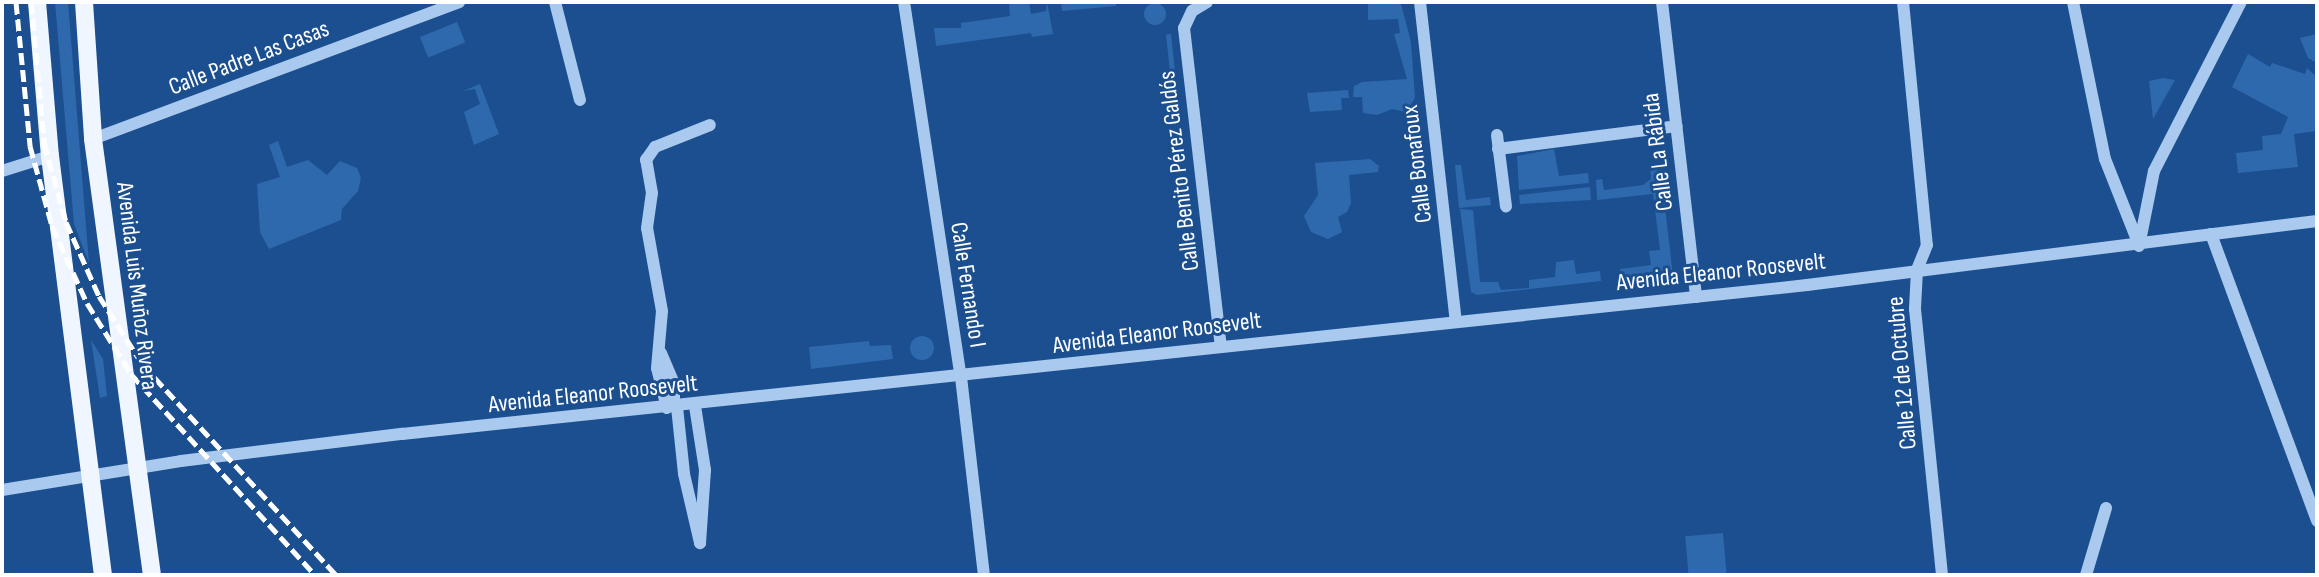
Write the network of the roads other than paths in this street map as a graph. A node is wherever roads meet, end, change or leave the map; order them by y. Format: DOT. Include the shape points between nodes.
graph roads {
  1 [pos="37,2"];
  2 [pos="84,2"];
  3 [pos="459,2"];
  4 [pos="555,2"];
  5 [pos="904,2"];
  6 [pos="1207,2"];
  7 [pos="1420,2"];
  8 [pos="1662,2"];
  9 [pos="1903,2"];
  10 [pos="2073,2"];
  11 [pos="2241,2"];
  12 [pos="580,100"];
  13 [pos="710,125"];
  14 [pos="1676,126"];
  15 [pos="93,139"];
  16 [pos="50,156"];
  17 [pos="2,171"];
  18 [pos="1506,206"];
  19 [pos="2317,222"];
  20 [pos="2211,234"];
  21 [pos="2139,246"];
  22 [pos="1917,271"];
  23 [pos="1696,297"];
  24 [pos="1456,321"];
  25 [pos="1221,346"];
  26 [pos="961,377"];
  27 [pos="695,405"];
  28 [pos="673,408"];
  29 [pos="136,471"];
  30 [pos="88,478"];
  31 [pos="2,490"];
  32 [pos="2106,508"];
  33 [pos="2317,521"];
  34 [pos="103,575"];
  35 [pos="152,575"];
  36 [pos="984,575"];
  37 [pos="1942,575"];
  38 [pos="2086,575"];
  1 -- 16 [label="main road"];
  2 -- 15 [label="main road, Avenida Luis Muñoz Rivera"];
  3 -- 15 [label="street, Calle Padre Las Casas"];
  4 -- 12 [label="street"];
  5 -- 26 [label="street, Calle Fernando I"];
  6 -- 25 [label="street, Calle Benito Pérez Galdós" via="1192,11 1184,28"];
  7 -- 24 [label="street, Calle Bonafoux"];
  8 -- 14 [label="street, Calle La Rábida"];
  9 -- 22 [label="street, Calle 12 de Octubre" via="1927,232"];
  10 -- 21 [label="street" via="2105,159"];
  11 -- 21 [label="street" via="2154,171"];
  13 -- 28 [label="street" via="654,147 646,160 652,192 648,228 662,311 660,353 674,383"];
  14 -- 18 [label="street" via="1498,142"];
  14 -- 23 [label="street, Calle La Rábida"];
  15 -- 29 [label="main road, Avenida Luis Muñoz Rivera"];
  16 -- 17 [label="street"];
  16 -- 30 [label="main road"];
  19 -- 20 [label="street, Avenida Eleanor Roosevelt"];
  20 -- 21 [label="street, Avenida Eleanor Roosevelt"];
  20 -- 33 [label="street"];
  21 -- 22 [label="street, Avenida Eleanor Roosevelt"];
  22 -- 23 [label="street, Avenida Eleanor Roosevelt"];
  22 -- 37 [label="street, Calle 12 de Octubre" via="1914,309"];
  23 -- 24 [label="street, Avenida Eleanor Roosevelt"];
  24 -- 25 [label="street, Avenida Eleanor Roosevelt"];
  25 -- 26 [label="street, Avenida Eleanor Roosevelt"];
  26 -- 27 [label="street, Avenida Eleanor Roosevelt"];
  26 -- 36 [label="street, Calle Fernando I"];
  27 -- 28 [label="street, Avenida Eleanor Roosevelt"];
  27 -- 28 [label="street" via="705,470 700,543 694,535"];
  28 -- 29 [label="street, Avenida Eleanor Roosevelt" via="390,436 181,461"];
  29 -- 30 [label="street, Avenida Eleanor Roosevelt"];
  29 -- 35 [label="main road, Avenida Luis Muñoz Rivera"];
  30 -- 31 [label="street, Avenida Eleanor Roosevelt"];
  30 -- 34 [label="main road"];
  32 -- 38 [label="street"];
}
